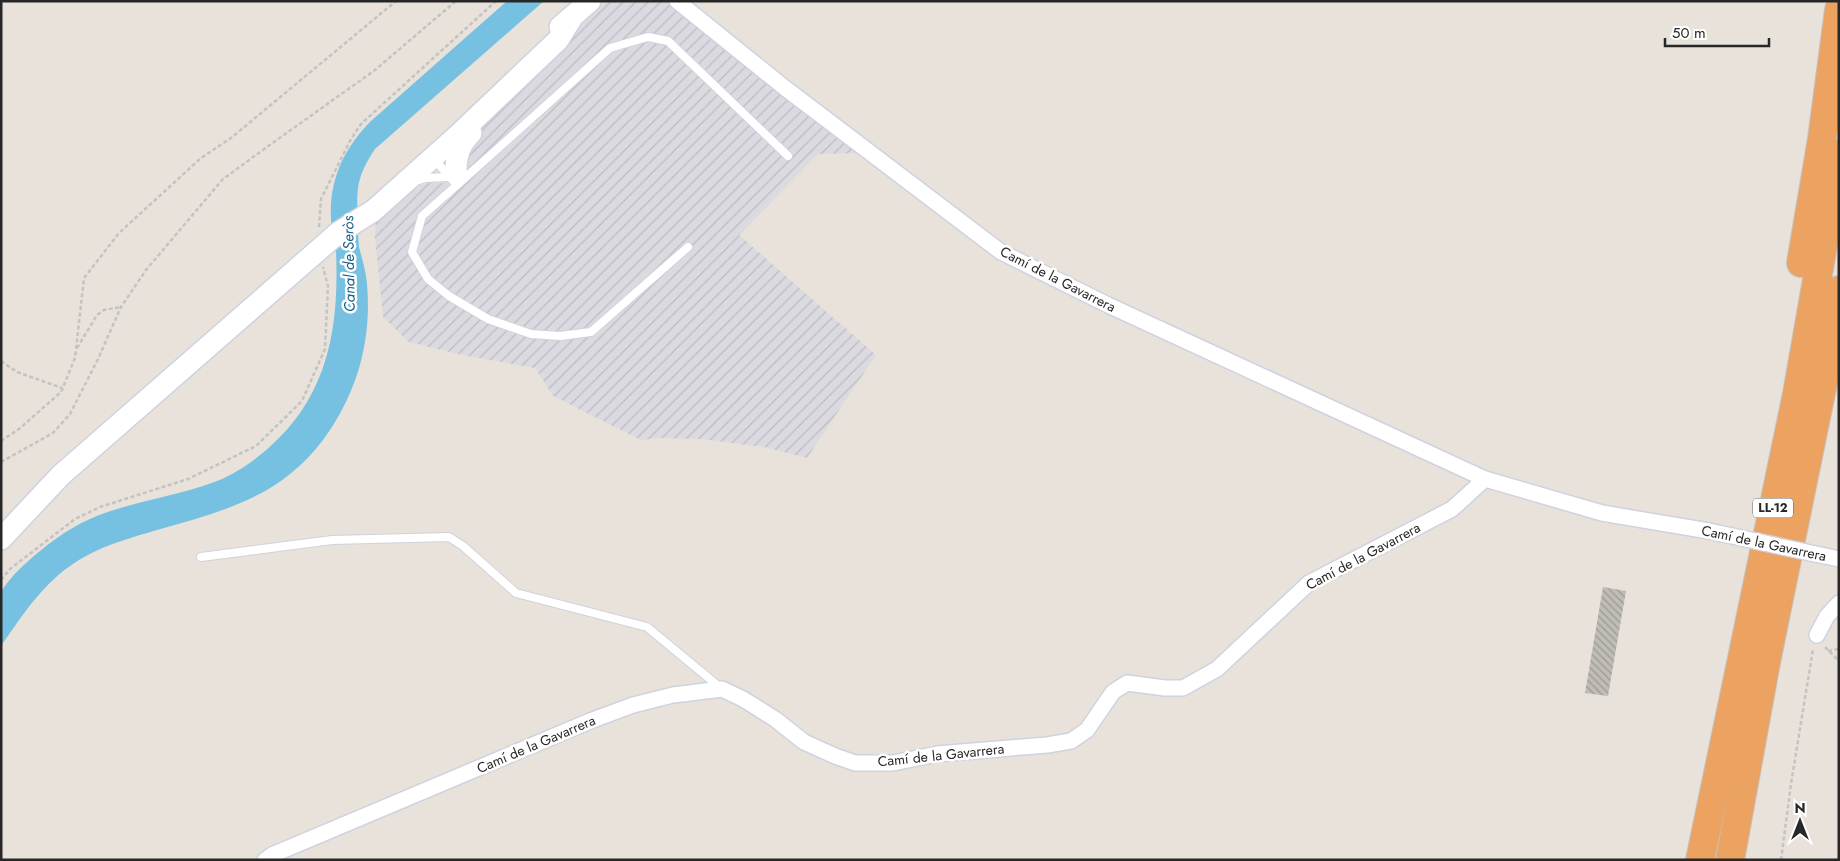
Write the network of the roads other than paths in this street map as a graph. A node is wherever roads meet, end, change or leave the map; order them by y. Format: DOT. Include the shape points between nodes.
graph roads {
  1 [pos="590,1"];
  2 [pos="677,1"];
  3 [pos="1834,1"];
  4 [pos="1839,10"];
  5 [pos="1833,57"];
  6 [pos="498,88"];
  7 [pos="1839,154"];
  8 [pos="788,156"];
  9 [pos="433,158"];
  10 [pos="457,178"];
  11 [pos="395,191"];
  12 [pos="375,200"];
  13 [pos="688,247"];
  14 [pos="1839,290"];
  15 [pos="1839,398"];
  16 [pos="1486,479"];
  17 [pos="1,539"];
  18 [pos="201,557"];
  19 [pos="1839,559"];
  20 [pos="1782,583"];
  21 [pos="1839,603"];
  22 [pos="1817,635"];
  23 [pos="1742,660"];
  24 [pos="722,689"];
  25 [pos="265,860"];
  26 [pos="1700,860"];
  27 [pos="1730,860"];
  1 -- 6 [label="street" via="531,49"];
  2 -- 16 [label="street, Camí de la Gavarrera" via="785,88 1001,252 1108,305"];
  3 -- 5 [label="highway"];
  4 -- 5 [label="highway"];
  5 -- 23 [label="highway" via="1756,529"];
  6 -- 9 [label="street" via="438,144"];
  6 -- 10 [label="street" via="501,105 461,144 456,161"];
  6 -- 12 [label="street"];
  7 -- 23 [label="highway, LL-12" via="1799,384"];
  8 -- 10 [label="lane" via="668,41 648,37 610,48"];
  9 -- 10 [label="lane"];
  9 -- 11 [label="street"];
  9 -- 12 [label="street" via="422,159"];
  10 -- 11 [label="lane" via="424,178"];
  10 -- 13 [label="lane" via="422,216 412,252 428,279 449,296 488,319 531,334 560,336 591,332"];
  11 -- 12 [label="street"];
  12 -- 17 [label="street" via="61,475"];
  14 -- 20 [label="highway, LL-12"];
  15 -- 20 [label="highway" via="1809,514"];
  16 -- 19 [label="street, Camí de la Gavarrera, bridge" via="1602,513 1709,531"];
  16 -- 24 [label="street, Camí de la Gavarrera" via="1452,509 1309,583 1217,669 1183,688 1128,682 1113,692 1087,730 1071,741 938,754 892,763 855,763 804,742 775,719"];
  18 -- 24 [label="lane" via="332,540 449,537 516,592 647,627"];
  20 -- 27 [label="highway, LL-12"];
  21 -- 22 [label="street" via="1826,616"];
  23 -- 26 [label="highway, LL-12"];
  24 -- 25 [label="street, Camí de la Gavarrera" via="673,694 633,705"];
}
